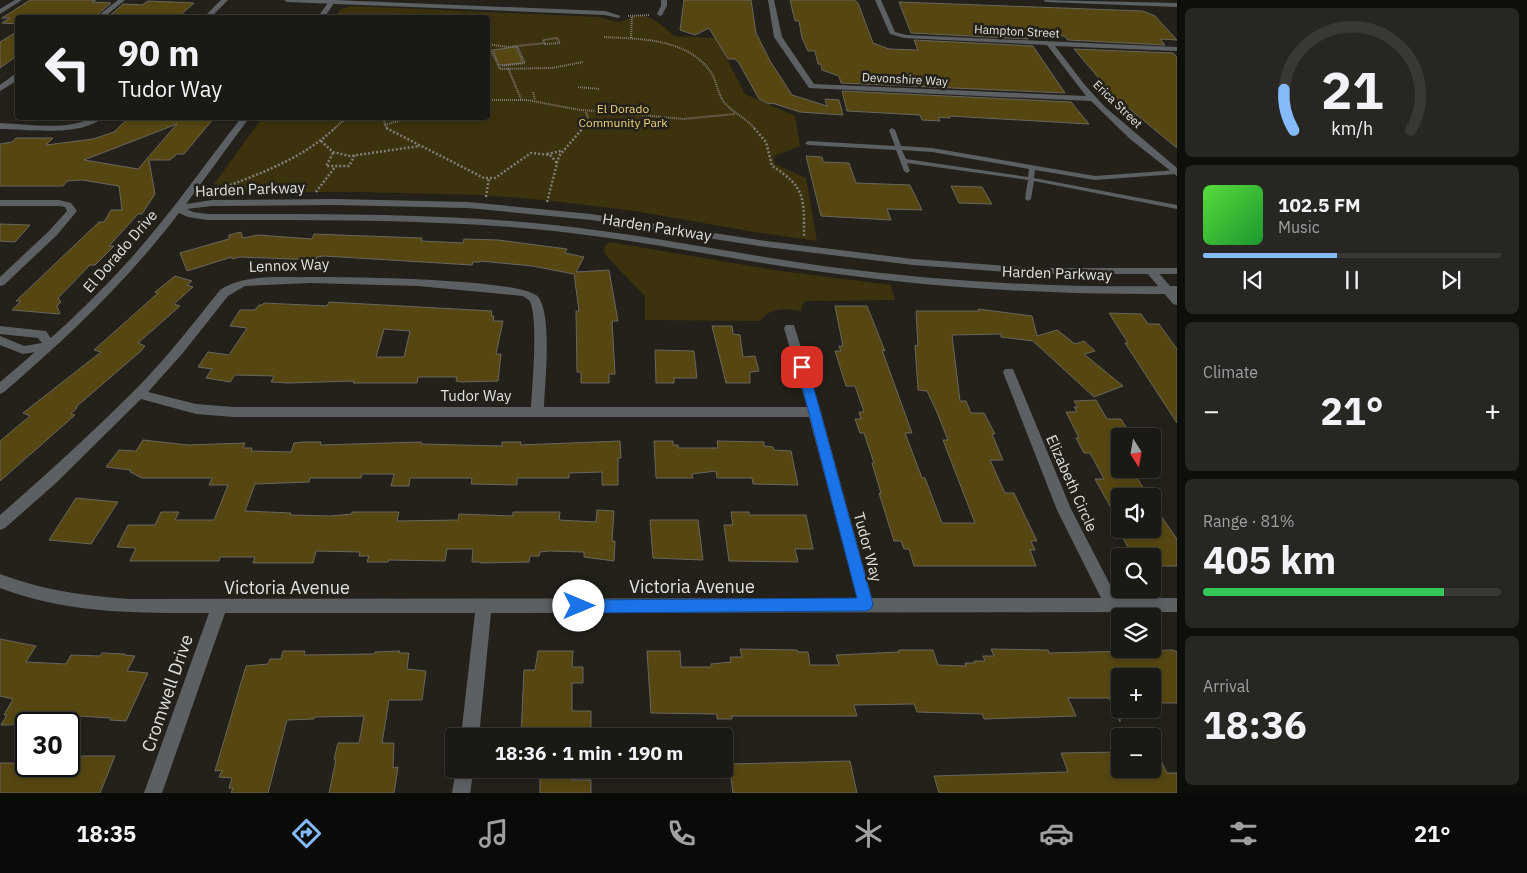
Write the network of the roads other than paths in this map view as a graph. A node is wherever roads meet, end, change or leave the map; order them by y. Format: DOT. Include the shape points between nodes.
graph roads {
  1 [pos="19,0"];
  2 [pos="122,0"];
  3 [pos="224,0"];
  4 [pos="287,0"];
  5 [pos="664,0"];
  6 [pos="771,0"];
  7 [pos="878,0"];
  8 [pos="1046,0"];
  9 [pos="1053,0"];
  10 [pos="332,1"];
  11 [pos="1165,5"];
  12 [pos="1177,5"];
  13 [pos="1171,10"];
  14 [pos="0,12"];
  15 [pos="660,14"];
  16 [pos="102,15"];
  17 [pos="209,15"];
  18 [pos="322,15"];
  19 [pos="618,16"];
  20 [pos="1050,44"];
  21 [pos="1177,49"];
  22 [pos="15,78"];
  23 [pos="0,89"];
  24 [pos="1094,99"];
  25 [pos="94,120"];
  26 [pos="243,120"];
  27 [pos="0,126"];
  28 [pos="892,130"];
  29 [pos="808,143"];
  30 [pos="898,148"];
  31 [pos="903,161"];
  32 [pos="1032,167"];
  33 [pos="907,171"];
  34 [pos="1177,173"];
  35 [pos="1031,179"];
  36 [pos="1028,199"];
  37 [pos="0,203"];
  38 [pos="1177,207"];
  39 [pos="177,208"];
  40 [pos="1177,271"];
  41 [pos="1152,272"];
  42 [pos="0,283"];
  43 [pos="1172,290"];
  44 [pos="1177,301"];
  45 [pos="790,328"];
  46 [pos="0,330"];
  47 [pos="0,340"];
  48 [pos="50,346"];
  49 [pos="1009,372"];
  50 [pos="0,389"];
  51 [pos="139,394"];
  52 [pos="537,412"];
  53 [pos="815,412"];
  54 [pos="0,524"];
  55 [pos="0,581"];
  56 [pos="866,604"];
  57 [pos="1112,604"];
  58 [pos="1177,605"];
  59 [pos="218,607"];
  60 [pos="484,607"];
  61 [pos="471,728"];
  62 [pos="464,778"];
  63 [pos="153,793"];
  64 [pos="461,793"];
  1 -- 14 [label="street"];
  2 -- 16 [label="street"];
  3 -- 17 [label="street"];
  4 -- 10 [label="street"];
  5 -- 15 [label="street"];
  6 -- 24 [label="street, Devonshire Way" via="778,37 812,86"];
  7 -- 20 [label="street, Hampton Street" via="892,32 901,36"];
  8 -- 9 [label="street"];
  9 -- 11 [label="street"];
  10 -- 18 [label="street"];
  10 -- 19 [label="street"];
  11 -- 12 [label="street"];
  11 -- 13 [label="street"];
  20 -- 21 [label="street, Hampton Street"];
  20 -- 24 [label="street, Erica Street"];
  22 -- 23 [label="street"];
  24 -- 34 [label="street, Erica Street"];
  25 -- 27 [label="street" via="74,126"];
  26 -- 39 [label="street, El Dorado Drive"];
  28 -- 30 [label="lane"];
  29 -- 30 [label="lane"];
  30 -- 31 [label="lane"];
  30 -- 32 [label="lane" via="932,150"];
  31 -- 33 [label="lane"];
  31 -- 35 [label="lane"];
  32 -- 34 [label="lane" via="1099,179"];
  32 -- 35 [label="lane"];
  35 -- 36 [label="lane"];
  35 -- 38 [label="lane"];
  37 -- 42 [label="street" via="59,203 72,211"];
  39 -- 41 [label="street, Harden Parkway" via="209,203 468,205 592,216 827,253 913,262 1034,271"];
  39 -- 43 [label="street, Harden Parkway" via="207,218 422,218 506,224 611,235 895,278 1030,288"];
  39 -- 48 [label="street, El Dorado Drive" via="126,270"];
  40 -- 41 [label="street, Harden Parkway"];
  41 -- 43 [label="street"];
  43 -- 44 [label="street"];
  45 -- 53 [label="street, Tudor Way"];
  46 -- 48 [label="street" via="42,334"];
  47 -- 48 [label="street" via="23,350"];
  48 -- 50 [label="street, El Dorado Drive"];
  49 -- 57 [label="street, Elizabeth Circle" via="1064,510"];
  51 -- 52 [label="street, Tudor Way" via="214,411"];
  51 -- 52 [label="street, Lennox Way" via="224,293 239,284 310,280 418,283 511,290 534,298 540,341"];
  51 -- 54 [label="street, Lennox Way"];
  52 -- 53 [label="street, Tudor Way"];
  53 -- 56 [label="street, Tudor Way"];
  55 -- 59 [label="street, Victoria Avenue" via="47,597 85,603"];
  56 -- 57 [label="street, Victoria Avenue"];
  56 -- 60 [label="street, Victoria Avenue"];
  57 -- 58 [label="street, Victoria Avenue"];
  59 -- 60 [label="street, Victoria Avenue"];
  59 -- 63 [label="street, Cromwell Drive"];
  60 -- 61 [label="street"];
  62 -- 64 [label="street"];
}
